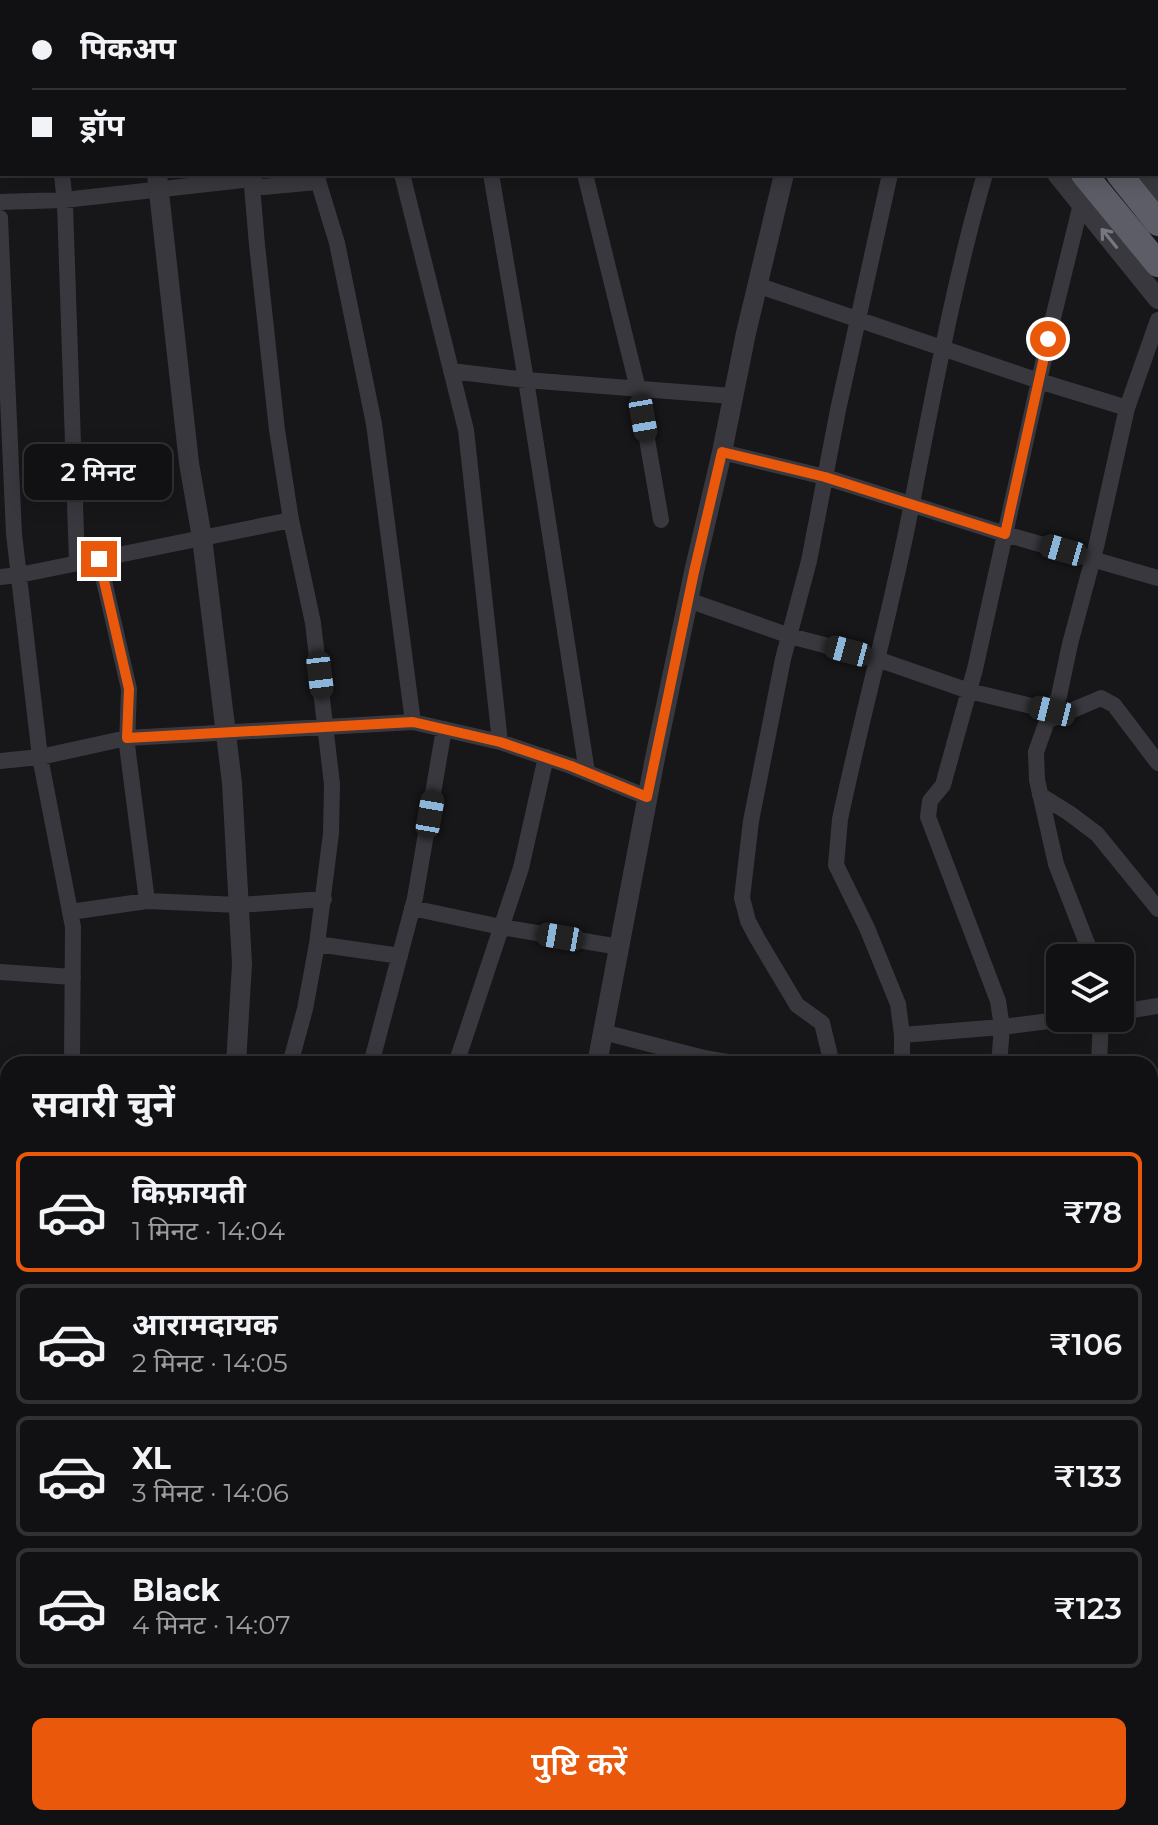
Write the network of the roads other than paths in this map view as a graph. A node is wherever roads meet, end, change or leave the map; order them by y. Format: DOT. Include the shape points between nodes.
graph roads {
  1 [pos="62,176"];
  2 [pos="402,176"];
  3 [pos="491,176"];
  4 [pos="585,176"];
  5 [pos="784,176"];
  6 [pos="890,176"];
  7 [pos="984,176"];
  8 [pos="1059,176"];
  9 [pos="1086,176"];
  10 [pos="1121,176"];
  11 [pos="1145,176"];
  12 [pos="251,177"];
  13 [pos="316,178"];
  14 [pos="158,182"];
  15 [pos="1158,192"];
  16 [pos="64,200"];
  17 [pos="0,202"];
  18 [pos="1081,204"];
  19 [pos="0,218"];
  20 [pos="1158,223"];
  21 [pos="1158,264"];
  22 [pos="757,285"];
  23 [pos="1158,299"];
  24 [pos="858,319"];
  25 [pos="1158,320"];
  26 [pos="944,347"];
  27 [pos="451,371"];
  28 [pos="526,380"];
  29 [pos="1039,381"];
  30 [pos="638,389"];
  31 [pos="732,396"];
  32 [pos="1127,408"];
  33 [pos="722,452"];
  34 [pos="825,477"];
  35 [pos="912,504"];
  36 [pos="291,520"];
  37 [pos="661,520"];
  38 [pos="1005,534"];
  39 [pos="202,538"];
  40 [pos="1093,558"];
  41 [pos="99,559"];
  42 [pos="77,563"];
  43 [pos="19,575"];
  44 [pos="0,577"];
  45 [pos="1158,578"];
  46 [pos="688,600"];
  47 [pos="790,636"];
  48 [pos="877,659"];
  49 [pos="969,691"];
  50 [pos="1049,716"];
  51 [pos="413,722"];
  52 [pos="326,727"];
  53 [pos="444,729"];
  54 [pos="226,732"];
  55 [pos="127,738"];
  56 [pos="500,742"];
  57 [pos="40,757"];
  58 [pos="546,757"];
  59 [pos="0,761"];
  60 [pos="1158,763"];
  61 [pos="587,772"];
  62 [pos="1040,795"];
  63 [pos="647,797"];
  64 [pos="324,899"];
  65 [pos="147,901"];
  66 [pos="239,905"];
  67 [pos="412,908"];
  68 [pos="1158,909"];
  69 [pos="70,912"];
  70 [pos="501,927"];
  71 [pos="317,944"];
  72 [pos="1087,944"];
  73 [pos="619,947"];
  74 [pos="400,956"];
  75 [pos="0,972"];
  76 [pos="73,977"];
  77 [pos="1158,1006"];
  78 [pos="1134,1010"];
  79 [pos="1046,1021"];
  80 [pos="1002,1027"];
  81 [pos="603,1032"];
  82 [pos="1100,1032"];
  83 [pos="902,1035"];
  84 [pos="72,1056"];
  85 [pos="236,1056"];
  86 [pos="292,1056"];
  87 [pos="373,1056"];
  88 [pos="459,1056"];
  89 [pos="598,1056"];
  90 [pos="684,1056"];
  91 [pos="830,1056"];
  92 [pos="902,1056"];
  93 [pos="1000,1056"];
  94 [pos="1099,1056"];
  1 -- 16 [label="street"];
  2 -- 27 [label="street"];
  3 -- 28 [label="street"];
  4 -- 30 [label="street"];
  5 -- 22 [label="street"];
  6 -- 24 [label="street"];
  7 -- 26 [label="street"];
  8 -- 18 [label="street"];
  9 -- 21 [label="highway"];
  10 -- 20 [label="highway"];
  11 -- 15 [label="street"];
  12 -- 13 [label="street" via="263,187"];
  12 -- 14 [label="street"];
  12 -- 36 [label="street"];
  13 -- 51 [label="street" via="337,243 374,424"];
  14 -- 16 [label="street"];
  14 -- 39 [label="street"];
  16 -- 17 [label="street"];
  16 -- 42 [label="street"];
  23 -- 18 [label="street, one-way"];
  18 -- 29 [label="street"];
  19 -- 43 [label="street"];
  22 -- 24 [label="street"];
  22 -- 31 [label="street"];
  24 -- 26 [label="street"];
  24 -- 34 [label="street"];
  25 -- 32 [label="street"];
  26 -- 29 [label="street"];
  26 -- 35 [label="street"];
  27 -- 28 [label="street"];
  27 -- 56 [label="street" via="466,430"];
  28 -- 30 [label="street"];
  28 -- 61 [label="street"];
  29 -- 32 [label="street"];
  29 -- 38 [label="street"];
  30 -- 31 [label="street"];
  30 -- 37 [label="street"];
  31 -- 33 [label="street"];
  32 -- 40 [label="street"];
  33 -- 34 [label="street"];
  33 -- 46 [label="street"];
  34 -- 35 [label="street"];
  34 -- 47 [label="street"];
  35 -- 38 [label="street"];
  35 -- 48 [label="street"];
  36 -- 39 [label="street"];
  36 -- 52 [label="street" via="313,623"];
  38 -- 40 [label="street"];
  38 -- 49 [label="street"];
  39 -- 41 [label="street"];
  39 -- 54 [label="street"];
  40 -- 45 [label="street"];
  40 -- 50 [label="street" via="1059,696"];
  41 -- 42 [label="street"];
  41 -- 55 [label="street" via="129,689"];
  42 -- 43 [label="street"];
  43 -- 44 [label="street"];
  43 -- 57 [label="street"];
  46 -- 47 [label="street"];
  46 -- 63 [label="street"];
  47 -- 48 [label="street"];
  47 -- 91 [label="street" via="751,821 742,905 797,1005 822,1023"];
  48 -- 49 [label="street"];
  48 -- 83 [label="street" via="840,819 836,865 898,1004"];
  49 -- 50 [label="street"];
  49 -- 80 [label="street" via="943,785 930,801 928,817 998,1001"];
  50 -- 60 [label="street" via="1101,698 1114,705"];
  50 -- 62 [label="street" via="1036,752"];
  51 -- 52 [label="street"];
  51 -- 53 [label="street"];
  52 -- 54 [label="street"];
  52 -- 64 [label="street" via="332,784"];
  53 -- 56 [label="street"];
  53 -- 67 [label="street"];
  54 -- 55 [label="street"];
  54 -- 66 [label="street"];
  55 -- 57 [label="street"];
  55 -- 65 [label="street"];
  56 -- 58 [label="street"];
  57 -- 59 [label="street"];
  57 -- 69 [label="street"];
  58 -- 61 [label="street"];
  58 -- 70 [label="street" via="521,868"];
  61 -- 63 [label="street"];
  62 -- 68 [label="street" via="1097,834"];
  62 -- 72 [label="street" via="1056,864"];
  63 -- 73 [label="street"];
  64 -- 66 [label="street"];
  64 -- 71 [label="street"];
  65 -- 66 [label="street"];
  65 -- 69 [label="street"];
  66 -- 85 [label="street"];
  67 -- 70 [label="street"];
  67 -- 74 [label="street"];
  69 -- 76 [label="street"];
  70 -- 73 [label="street"];
  70 -- 88 [label="street"];
  71 -- 74 [label="street"];
  71 -- 86 [label="street"];
  73 -- 81 [label="street"];
  74 -- 87 [label="street"];
  75 -- 76 [label="street"];
  76 -- 84 [label="street"];
  77 -- 78 [label="street"];
  79 -- 80 [label="street"];
  80 -- 83 [label="street"];
  80 -- 93 [label="street"];
  81 -- 89 [label="street"];
  81 -- 90 [label="street"];
  82 -- 94 [label="street"];
  83 -- 92 [label="street"];
}
